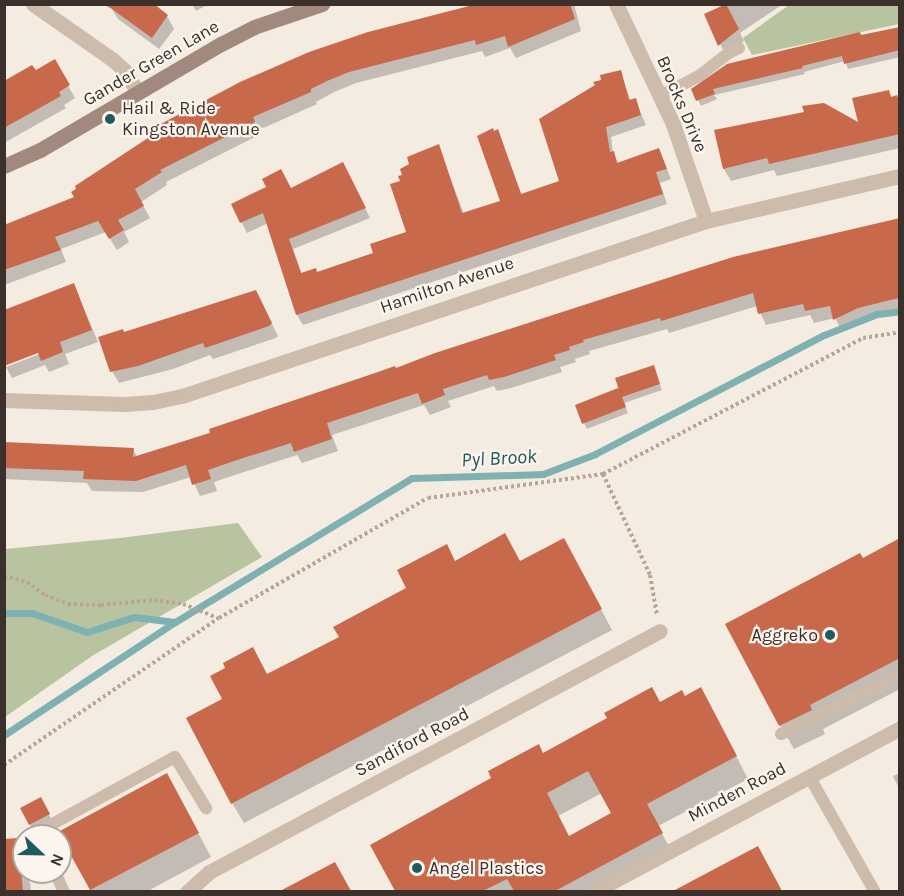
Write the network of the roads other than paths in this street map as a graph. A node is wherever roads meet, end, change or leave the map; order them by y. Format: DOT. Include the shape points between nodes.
graph roads {
  1 [pos="33,4"];
  2 [pos="322,4"];
  3 [pos="616,4"];
  4 [pos="739,48"];
  5 [pos="138,92"];
  6 [pos="660,96"];
  7 [pos="4,166"];
  8 [pos="900,176"];
  9 [pos="706,221"];
  10 [pos="4,400"];
  11 [pos="660,631"];
  12 [pos="900,676"];
  13 [pos="900,728"];
  14 [pos="781,734"];
  15 [pos="809,776"];
  16 [pos="206,808"];
  17 [pos="52,824"];
  18 [pos="187,891"];
  19 [pos="592,891"];
  20 [pos="875,891"];
  1 -- 5 [label="street" via="124,70"];
  2 -- 5 [label="street, Gander Green Lane" via="254,27"];
  3 -- 6 [label="street, Brocks Drive"];
  4 -- 6 [label="lane" via="699,76"];
  5 -- 7 [label="street, Gander Green Lane" via="40,150"];
  6 -- 9 [label="street, Brocks Drive"];
  8 -- 9 [label="street, Hamilton Avenue"];
  9 -- 10 [label="street, Hamilton Avenue" via="182,396 124,404"];
  11 -- 18 [label="street, Sandiford Road" via="209,872"];
  12 -- 14 [label="lane"];
  13 -- 15 [label="street, Minden Road"];
  15 -- 19 [label="street, Minden Road"];
  15 -- 20 [label="lane"];
  16 -- 17 [label="lane" via="175,757"];
}
